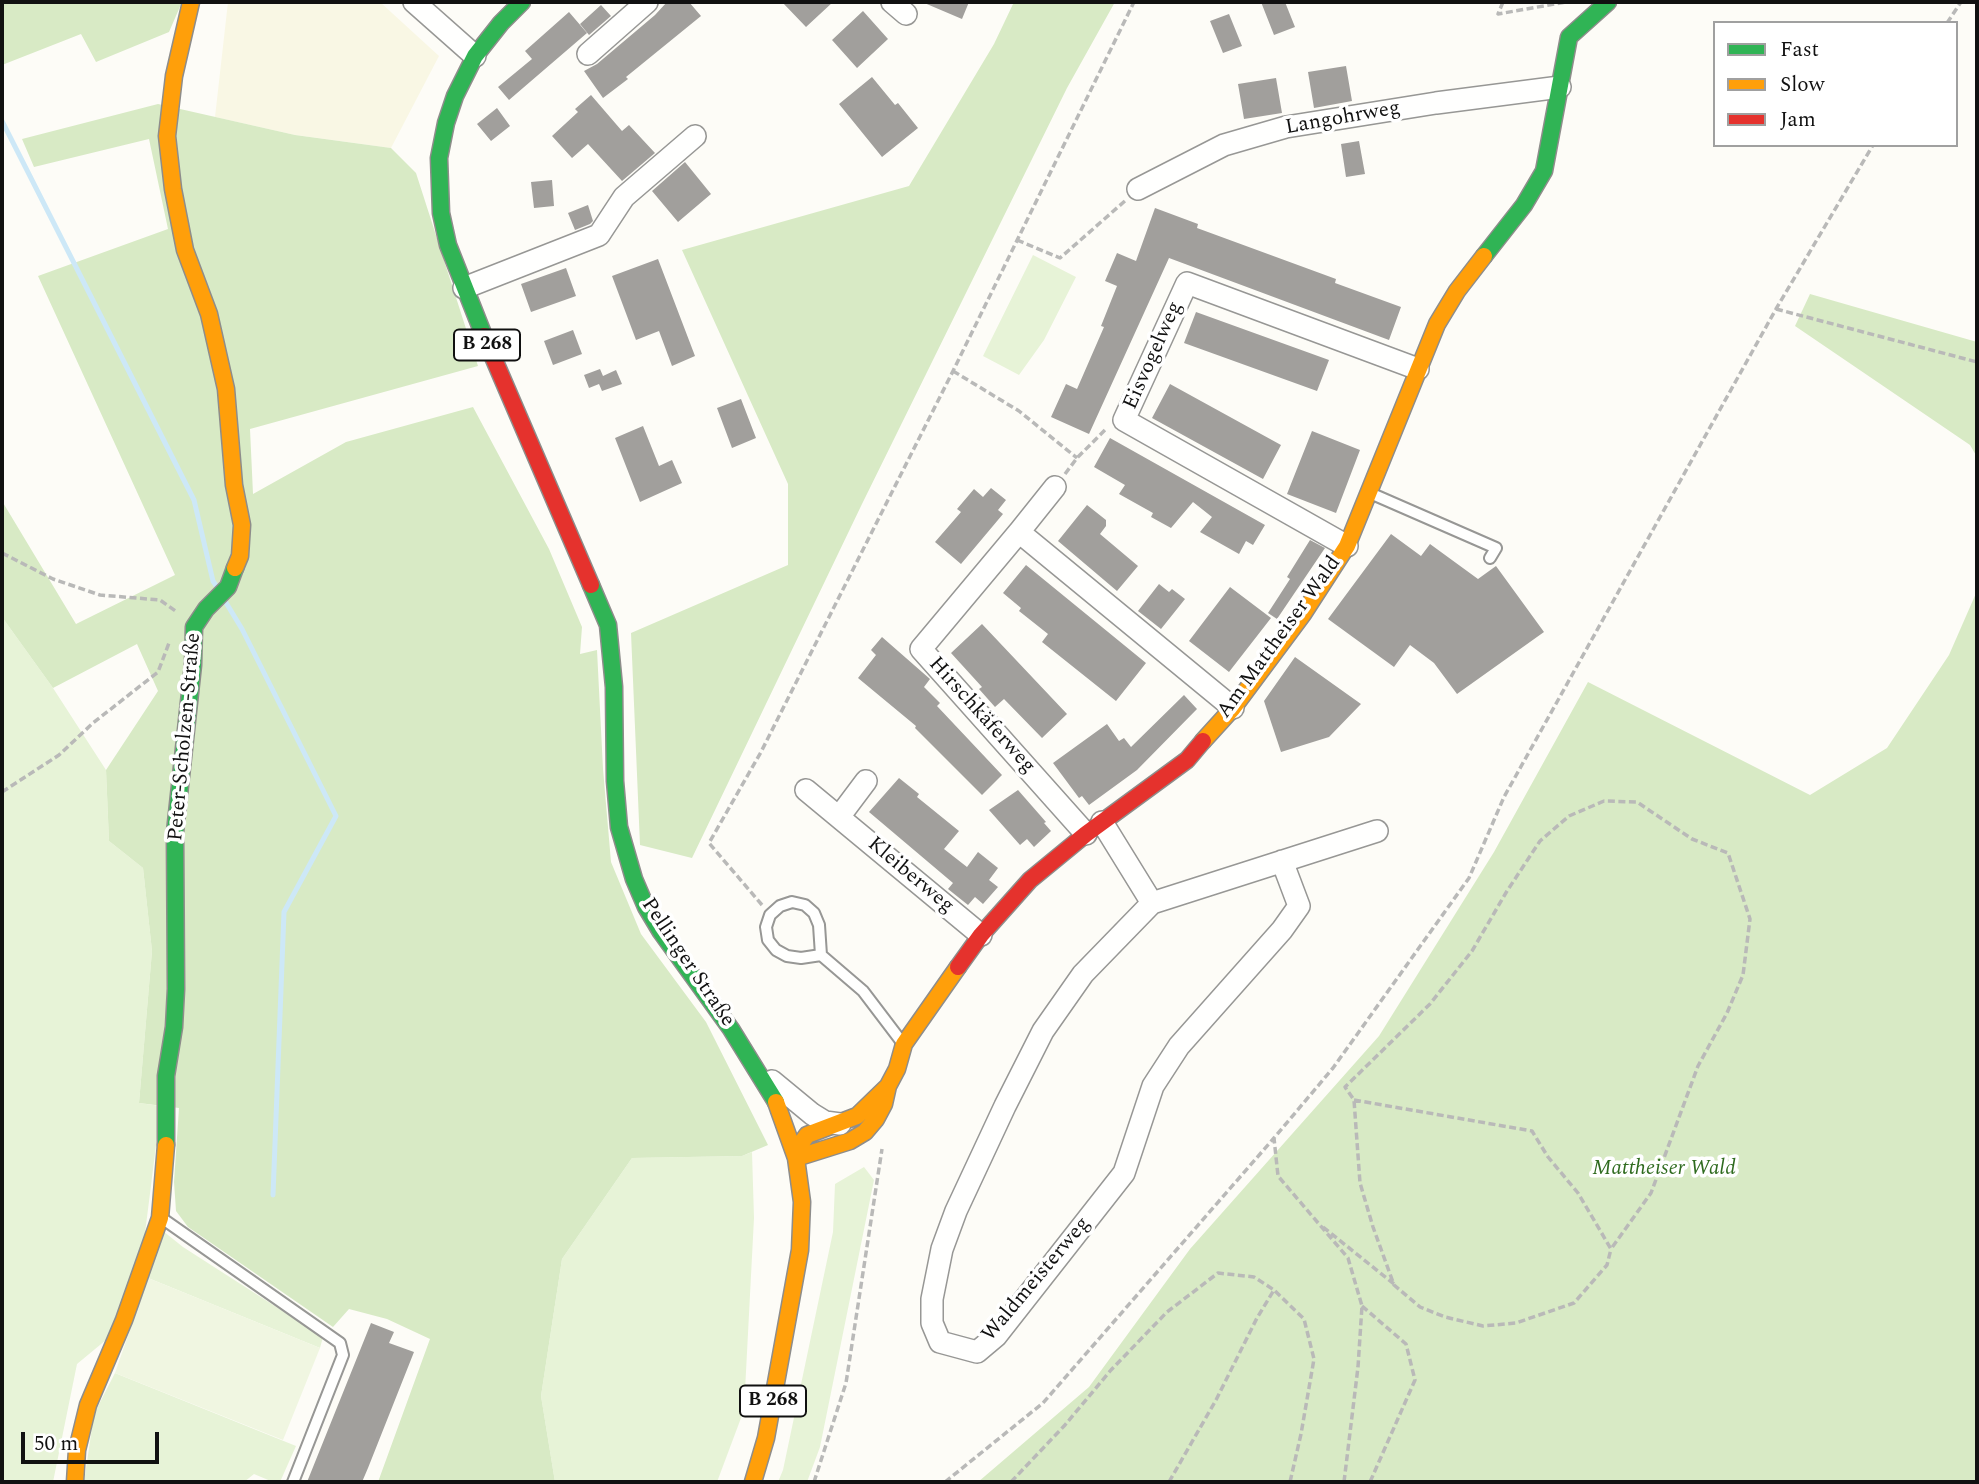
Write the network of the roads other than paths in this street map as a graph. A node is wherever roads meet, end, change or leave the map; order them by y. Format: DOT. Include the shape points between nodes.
graph roads {
  1 [pos="191,2"];
  2 [pos="414,2"];
  3 [pos="522,2"];
  4 [pos="647,2"];
  5 [pos="1608,2"];
  6 [pos="588,54"];
  7 [pos="475,56"];
  8 [pos="1560,87"];
  9 [pos="695,136"];
  10 [pos="1138,189"];
  11 [pos="464,288"];
  12 [pos="1418,369"];
  13 [pos="1055,487"];
  14 [pos="1370,493"];
  15 [pos="1018,532"];
  16 [pos="1347,546"];
  17 [pos="1490,558"];
  18 [pos="1233,708"];
  19 [pos="866,781"];
  20 [pos="806,790"];
  21 [pos="839,817"];
  22 [pos="1094,828"];
  23 [pos="1377,831"];
  24 [pos="1282,861"];
  25 [pos="1152,903"];
  26 [pos="981,935"];
  27 [pos="821,955"];
  28 [pos="904,1044"];
  29 [pos="760,1072"];
  30 [pos="888,1086"];
  31 [pos="840,1124"];
  32 [pos="796,1158"];
  33 [pos="160,1218"];
  34 [pos="75,1482"];
  35 [pos="293,1482"];
  36 [pos="753,1482"];
  1 -- 33 [label="street, Peter-Scholzen-Straße" via="174,76 167,136 185,250 209,314 226,389 242,525 240,556 228,587 194,627 175,832 176,989 166,1076"];
  2 -- 7 [label="street"];
  3 -- 7 [label="street, Pellinger Straße / B 268"];
  4 -- 6 [label="street"];
  5 -- 8 [label="street, Am Mattheiser Wald" via="1569,37"];
  7 -- 11 [label="street, Pellinger Straße / B 268" via="448,115 439,166 444,231"];
  8 -- 10 [label="street, Langohrweg" via="1286,127 1224,145"];
  8 -- 12 [label="street, Am Mattheiser Wald" via="1544,170 1524,205 1457,291"];
  9 -- 11 [label="street" via="624,197 598,235"];
  11 -- 29 [label="street, Pellinger Straße / B 268" via="608,625 619,827 634,879 661,932"];
  12 -- 14 [label="street, Am Mattheiser Wald"];
  12 -- 16 [label="street, Eisvogelweg" via="1187,283 1124,420"];
  13 -- 15 [label="street, Hirschkäferweg"];
  14 -- 16 [label="street, Am Mattheiser Wald"];
  14 -- 17 [label="lane" via="1496,548"];
  15 -- 18 [label="street"];
  15 -- 22 [label="street, Hirschkäferweg" via="921,649"];
  16 -- 18 [label="street, Am Mattheiser Wald"];
  18 -- 22 [label="street, Am Mattheiser Wald" via="1187,760"];
  19 -- 21 [label="street"];
  20 -- 21 [label="street, Kleiberweg"];
  21 -- 26 [label="street, Kleiberweg"];
  22 -- 25 [label="street"];
  22 -- 26 [label="street, Am Mattheiser Wald" via="1030,880"];
  23 -- 24 [label="street, Waldmeisterweg"];
  24 -- 25 [label="street, Waldmeisterweg"];
  24 -- 25 [label="street, Waldmeisterweg" via="1299,906 1179,1046 1153,1086 1124,1174 996,1336 976,1352 940,1342 932,1323 932,1299 942,1249 1005,1105 1043,1031 1083,974"];
  26 -- 28 [label="street, Am Mattheiser Wald"];
  27 -- 27 [label="lane" via="819,925 805,905 792,902 770,915 768,940 776,950 800,958"];
  27 -- 28 [label="lane" via="863,991"];
  28 -- 30 [label="street, Am Mattheiser Wald"];
  29 -- 31 [label="street" via="812,1114"];
  29 -- 32 [label="street, Pellinger Straße / B 268" via="780,1109"];
  30 -- 31 [label="street, Am Mattheiser Wald" via="857,1116"];
  30 -- 32 [label="street, Am Mattheiser Wald" via="884,1104 865,1132"];
  31 -- 32 [label="street, Am Mattheiser Wald" via="807,1135"];
  32 -- 36 [label="street, Pellinger Straße / B 268" via="802,1202 800,1250 766,1438"];
  33 -- 34 [label="street, Peter-Scholzen-Straße" via="88,1405"];
  33 -- 35 [label="lane" via="340,1343 343,1355"];
}
